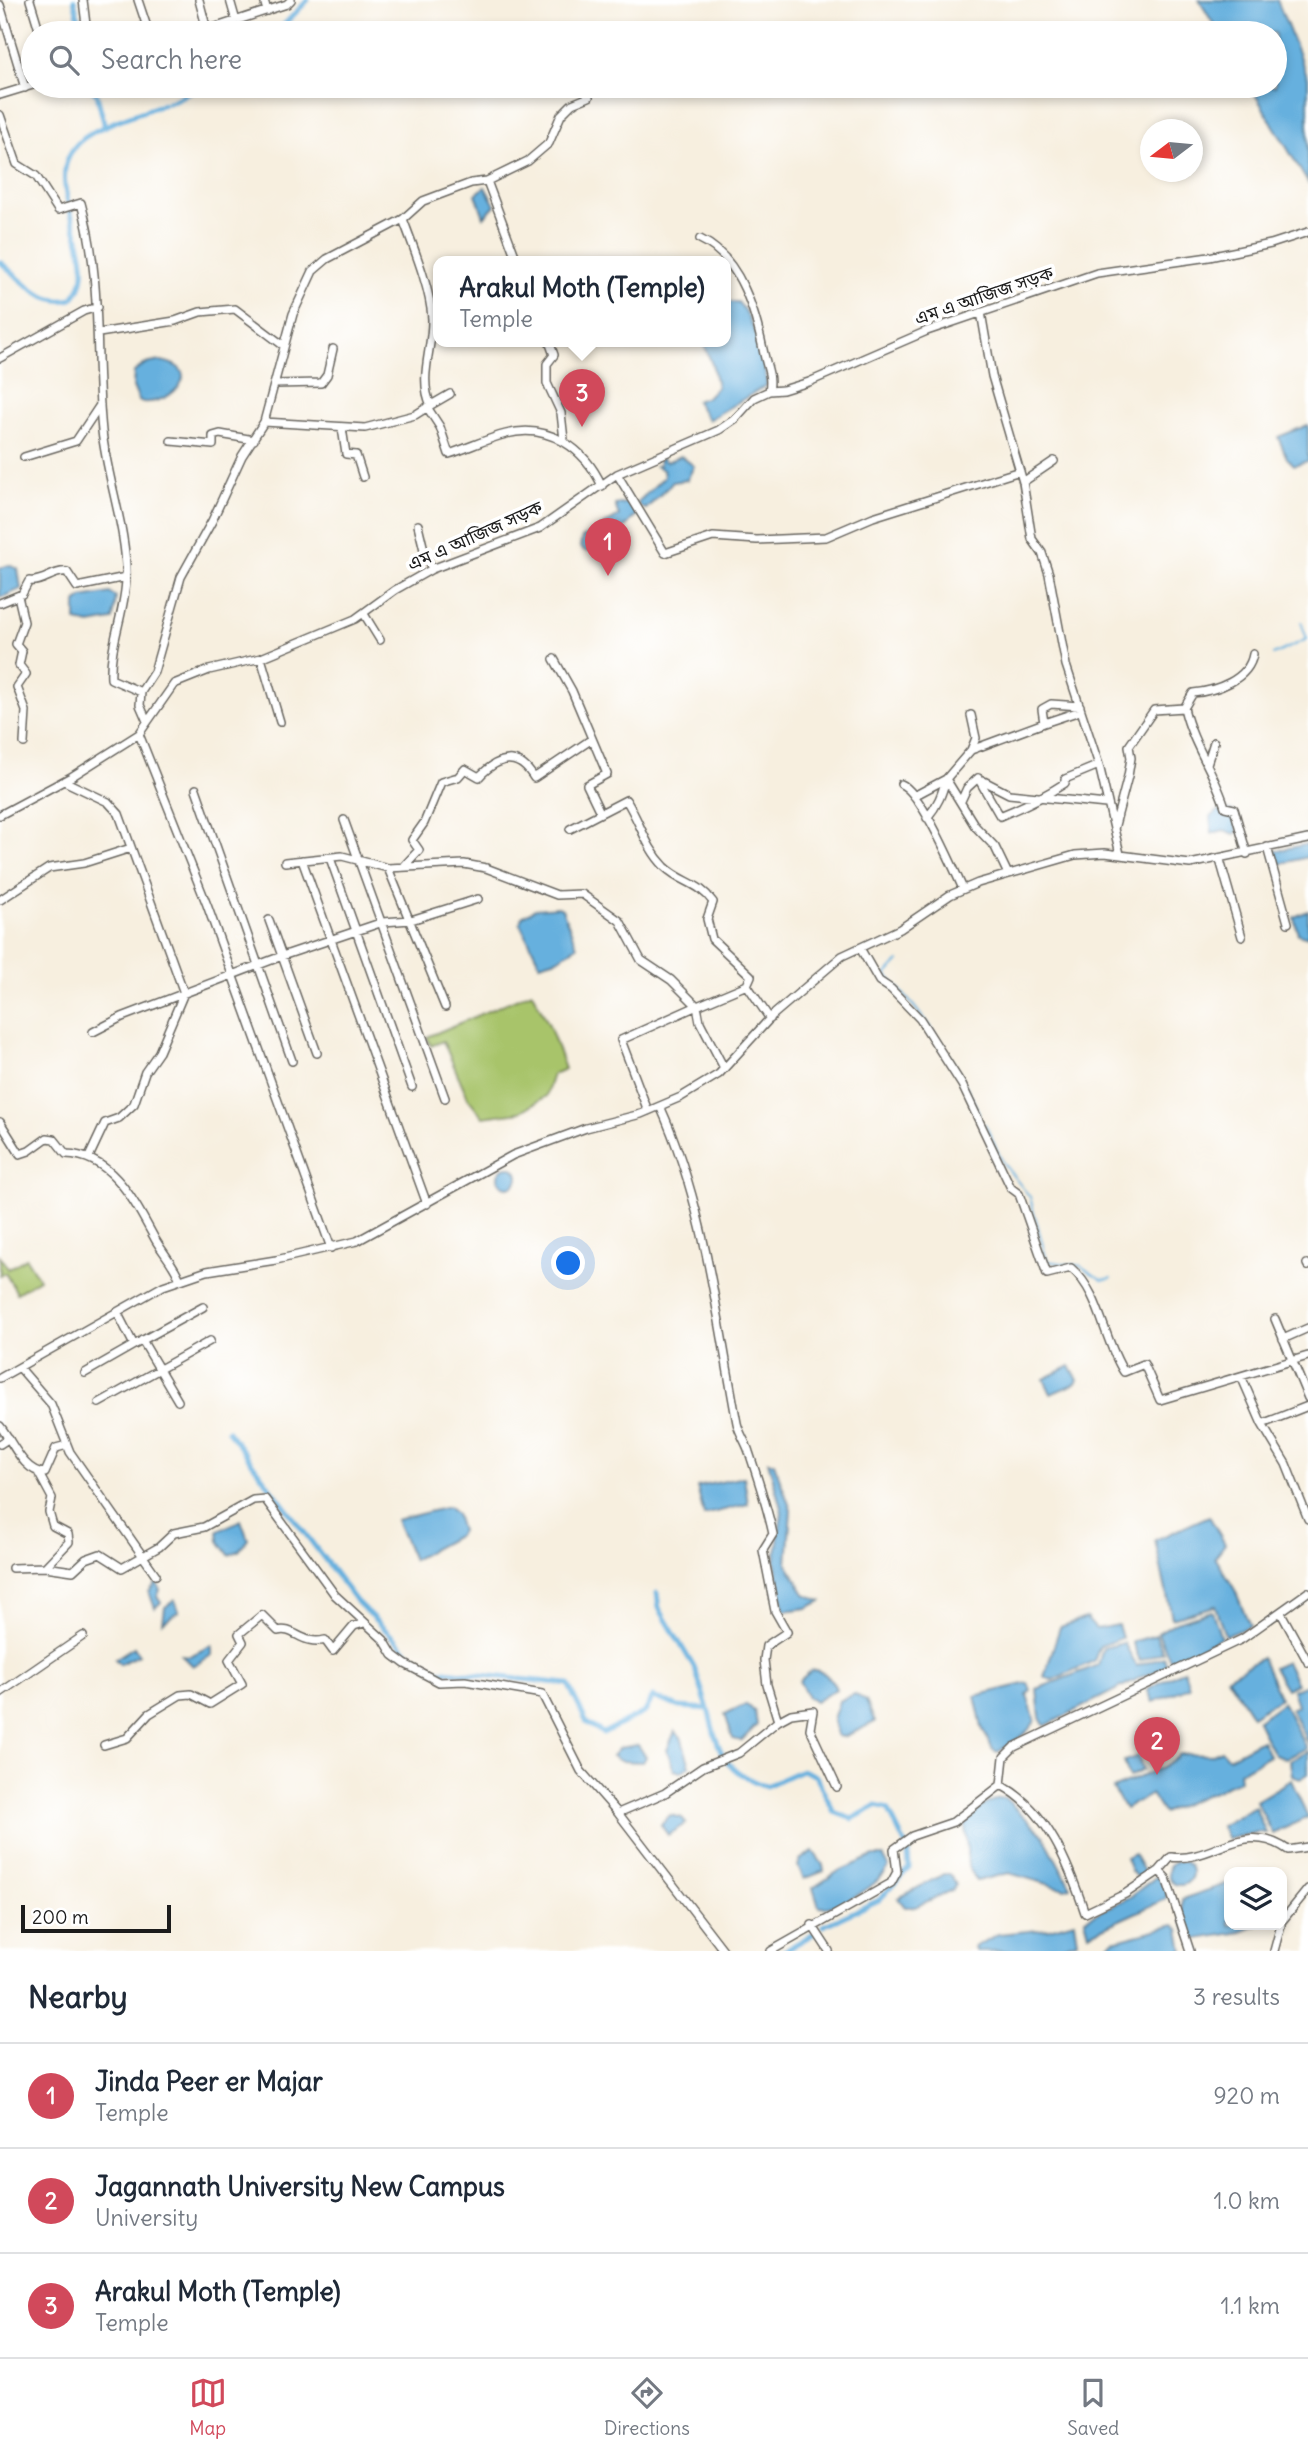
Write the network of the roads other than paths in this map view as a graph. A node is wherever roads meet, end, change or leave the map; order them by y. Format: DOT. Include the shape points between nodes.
graph roads {
  1 [pos="30,0"];
  2 [pos="83,0"];
  3 [pos="138,0"];
  4 [pos="199,0"];
  5 [pos="230,0"];
  6 [pos="264,0"];
  7 [pos="291,0"];
  8 [pos="0,5"];
  9 [pos="267,11"];
  10 [pos="36,21"];
  11 [pos="86,21"];
  12 [pos="145,21"];
  13 [pos="205,21"];
  14 [pos="236,21"];
  15 [pos="21,78"];
  16 [pos="21,89"];
  17 [pos="0,95"];
  18 [pos="587,98"];
  19 [pos="0,115"];
  20 [pos="486,181"];
  21 [pos="403,219"];
  22 [pos="1308,232"];
  23 [pos="700,239"];
  24 [pos="515,256"];
  25 [pos="723,256"];
  26 [pos="731,265"];
  27 [pos="98,307"];
  28 [pos="981,312"];
  29 [pos="99,332"];
  30 [pos="284,346"];
  31 [pos="551,347"];
  32 [pos="333,349"];
  33 [pos="0,358"];
  34 [pos="275,384"];
  35 [pos="769,391"];
  36 [pos="450,394"];
  37 [pos="100,405"];
  38 [pos="429,406"];
  39 [pos="264,422"];
  40 [pos="342,428"];
  41 [pos="254,439"];
  42 [pos="171,441"];
  43 [pos="564,441"];
  44 [pos="24,457"];
  45 [pos="1054,461"];
  46 [pos="1020,471"];
  47 [pos="617,474"];
  48 [pos="363,477"];
  49 [pos="1023,482"];
  50 [pos="602,486"];
  51 [pos="418,525"];
  52 [pos="432,569"];
  53 [pos="126,577"];
  54 [pos="18,596"];
  55 [pos="0,603"];
  56 [pos="364,614"];
  57 [pos="380,640"];
  58 [pos="1253,654"];
  59 [pos="261,658"];
  60 [pos="554,659"];
  61 [pos="141,692"];
  62 [pos="1080,706"];
  63 [pos="1184,708"];
  64 [pos="971,715"];
  65 [pos="147,721"];
  66 [pos="280,722"];
  67 [pos="1044,723"];
  68 [pos="139,734"];
  69 [pos="592,739"];
  70 [pos="1214,742"];
  71 [pos="24,743"];
  72 [pos="971,750"];
  73 [pos="1099,765"];
  74 [pos="1207,765"];
  75 [pos="978,778"];
  76 [pos="946,779"];
  77 [pos="64,781"];
  78 [pos="901,784"];
  79 [pos="196,789"];
  80 [pos="914,796"];
  81 [pos="1037,797"];
  82 [pos="961,802"];
  83 [pos="1106,804"];
  84 [pos="600,812"];
  85 [pos="0,815"];
  86 [pos="927,818"];
  87 [pos="344,820"];
  88 [pos="570,829"];
  89 [pos="1114,831"];
  90 [pos="1308,839"];
  91 [pos="1267,847"];
  92 [pos="131,848"];
  93 [pos="1120,854"];
  94 [pos="1247,854"];
  95 [pos="330,858"];
  96 [pos="302,860"];
  97 [pos="359,860"];
  98 [pos="1220,860"];
  99 [pos="285,862"];
  100 [pos="405,864"];
  101 [pos="388,868"];
  102 [pos="1007,872"];
  103 [pos="963,889"];
  104 [pos="478,899"];
  105 [pos="0,900"];
  106 [pos="269,920"];
  107 [pos="411,920"];
  108 [pos="383,922"];
  109 [pos="1288,923"];
  110 [pos="357,931"];
  111 [pos="1242,937"];
  112 [pos="333,941"];
  113 [pos="860,948"];
  114 [pos="282,956"];
  115 [pos="258,966"];
  116 [pos="233,976"];
  117 [pos="747,985"];
  118 [pos="184,993"];
  119 [pos="697,1006"];
  120 [pos="445,1007"];
  121 [pos="770,1019"];
  122 [pos="93,1032"];
  123 [pos="317,1053"];
  124 [pos="292,1061"];
  125 [pos="724,1068"];
  126 [pos="412,1087"];
  127 [pos="444,1098"];
  128 [pos="660,1107"];
  129 [pos="648,1111"];
  130 [pos="0,1122"];
  131 [pos="89,1157"];
  132 [pos="427,1203"];
  133 [pos="331,1248"];
  134 [pos="180,1280"];
  135 [pos="203,1307"];
  136 [pos="117,1312"];
  137 [pos="1275,1319"];
  138 [pos="1308,1328"];
  139 [pos="1283,1339"];
  140 [pos="210,1341"];
  141 [pos="138,1342"];
  142 [pos="1308,1356"];
  143 [pos="1293,1363"];
  144 [pos="20,1368"];
  145 [pos="160,1370"];
  146 [pos="85,1373"];
  147 [pos="1241,1377"];
  148 [pos="0,1378"];
  149 [pos="1308,1398"];
  150 [pos="178,1401"];
  151 [pos="99,1403"];
  152 [pos="1308,1406"];
  153 [pos="1262,1424"];
  154 [pos="0,1426"];
  155 [pos="9,1438"];
  156 [pos="0,1444"];
  157 [pos="67,1445"];
  158 [pos="38,1472"];
  159 [pos="1307,1514"];
  160 [pos="141,1558"];
  161 [pos="12,1567"];
  162 [pos="45,1567"];
  163 [pos="156,1575"];
  164 [pos="1308,1592"];
  165 [pos="1281,1613"];
  166 [pos="364,1623"];
  167 [pos="83,1636"];
  168 [pos="1308,1662"];
  169 [pos="0,1693"];
  170 [pos="778,1721"];
  171 [pos="104,1745"];
  172 [pos="1001,1785"];
  173 [pos="837,1787"];
  174 [pos="618,1813"];
  175 [pos="1308,1847"];
  176 [pos="1159,1871"];
  177 [pos="1308,1889"];
  178 [pos="1287,1915"];
  179 [pos="812,1925"];
  180 [pos="1279,1930"];
  181 [pos="724,1951"];
  182 [pos="771,1951"];
  183 [pos="829,1951"];
  184 [pos="1190,1951"];
  185 [pos="1274,1951"];
  1 -- 10 [label="street"];
  2 -- 11 [label="street"];
  3 -- 12 [label="street"];
  4 -- 13 [label="street"];
  5 -- 14 [label="street"];
  6 -- 9 [label="street"];
  7 -- 9 [label="street"];
  8 -- 15 [label="street"];
  9 -- 14 [label="street"];
  16 -- 17 [label="street"];
  18 -- 20 [label="street" via="561,116 549,144 528,161"];
  19 -- 27 [label="street" via="17,164 36,176 58,210 81,204 94,259"];
  20 -- 21 [label="street" via="423,201"];
  20 -- 24 [label="street"];
  21 -- 30 [label="street" via="318,265 293,314"];
  21 -- 38 [label="street" via="432,321 425,381"];
  22 -- 28 [label="street, এম এ আজিজ সড়ক" via="1209,257 1097,273"];
  23 -- 25 [label="street"];
  26 -- 35 [label="street" via="763,340"];
  27 -- 29 [label="street"];
  27 -- 33 [label="street"];
  28 -- 35 [label="street, এম এ আজিজ সড়ক" via="809,382"];
  28 -- 46 [label="street" via="992,376"];
  29 -- 30 [label="street" via="235,309"];
  29 -- 37 [label="street"];
  30 -- 34 [label="street"];
  31 -- 43 [label="street" via="554,355 547,364 547,383 561,413"];
  32 -- 34 [label="street" via="321,383"];
  34 -- 39 [label="street"];
  35 -- 47 [label="street, এম এ আজিজ সড়ক" via="754,398 719,430"];
  36 -- 38 [label="street"];
  37 -- 44 [label="street" via="76,441"];
  37 -- 53 [label="street"];
  38 -- 40 [label="street" via="393,422"];
  38 -- 43 [label="street" via="449,454 508,433 538,432"];
  39 -- 40 [label="street"];
  39 -- 41 [label="street"];
  40 -- 48 [label="street" via="346,454 356,455"];
  41 -- 42 [label="street" via="220,434 214,436 213,445"];
  41 -- 61 [label="street" via="181,577 154,672"];
  43 -- 50 [label="street" via="584,457"];
  45 -- 49 [label="street"];
  46 -- 47 [label="street" via="873,517 826,537 713,537 665,553"];
  46 -- 49 [label="street"];
  47 -- 50 [label="street, এম এ আজিজ সড়ক"];
  49 -- 62 [label="street" via="1032,539 1049,574 1066,665"];
  50 -- 52 [label="street, এম এ আজিজ সড়ক" via="540,528"];
  51 -- 52 [label="street"];
  52 -- 56 [label="street, এম এ আজিজ সড়ক"];
  53 -- 54 [label="street" via="77,587 63,571 29,581"];
  53 -- 61 [label="street" via="111,679"];
  54 -- 55 [label="street"];
  54 -- 71 [label="street" via="24,622 16,644 22,651 19,665 26,674 17,687 26,711"];
  56 -- 57 [label="street"];
  56 -- 59 [label="street, এম এ আজিজ সড়ক"];
  58 -- 63 [label="street" via="1246,670 1214,691 1193,693"];
  59 -- 65 [label="street, এম এ আজিজ সড়ক" via="174,684"];
  59 -- 66 [label="street"];
  60 -- 69 [label="street"];
  61 -- 65 [label="street" via="140,705"];
  62 -- 67 [label="street" via="1077,712"];
  62 -- 67 [label="street" via="1051,704 1042,709"];
  62 -- 73 [label="street"];
  63 -- 74 [label="street"];
  63 -- 89 [label="street" via="1154,710 1133,738"];
  64 -- 72 [label="street" via="976,738"];
  65 -- 68 [label="street, এম এ আজিজ সড়ক"];
  67 -- 72 [label="street"];
  68 -- 77 [label="street, এম এ আজিজ সড়ক"];
  68 -- 116 [label="street"];
  69 -- 84 [label="street" via="607,774 587,785"];
  69 -- 100 [label="street" via="534,778 518,759 491,766 478,777 465,769 458,777 441,782 424,823 413,836 419,850"];
  70 -- 74 [label="street"];
  72 -- 76 [label="street"];
  73 -- 81 [label="street"];
  73 -- 83 [label="street"];
  74 -- 94 [label="street" via="1225,807 1234,809"];
  75 -- 81 [label="street" via="1009,794"];
  75 -- 81 [label="street" via="1000,816"];
  75 -- 82 [label="street"];
  76 -- 80 [label="street"];
  76 -- 82 [label="street"];
  76 -- 86 [label="street" via="941,801"];
  77 -- 85 [label="street, এম এ আজিজ সড়ক"];
  77 -- 92 [label="street" via="108,802 119,814"];
  78 -- 80 [label="street"];
  79 -- 115 [label="street"];
  80 -- 86 [label="street"];
  81 -- 83 [label="street"];
  82 -- 102 [label="street" via="995,847"];
  83 -- 89 [label="street"];
  84 -- 88 [label="street"];
  84 -- 117 [label="street" via="626,800 654,855 682,880 707,894 713,902 707,919 712,939 751,976"];
  86 -- 103 [label="street"];
  87 -- 97 [label="street"];
  89 -- 93 [label="street"];
  90 -- 91 [label="street"];
  91 -- 94 [label="street"];
  91 -- 109 [label="street"];
  92 -- 105 [label="street" via="49,868"];
  92 -- 118 [label="street"];
  93 -- 98 [label="street" via="1190,864"];
  93 -- 102 [label="street" via="1075,855"];
  94 -- 98 [label="street"];
  95 -- 96 [label="street"];
  95 -- 97 [label="street"];
  95 -- 110 [label="street"];
  96 -- 99 [label="street"];
  96 -- 112 [label="street"];
  97 -- 101 [label="street"];
  97 -- 108 [label="street"];
  98 -- 111 [label="street"];
  100 -- 101 [label="street"];
  100 -- 119 [label="street" via="478,866 557,895 582,894 621,921 641,960"];
  101 -- 107 [label="street"];
  102 -- 103 [label="street"];
  103 -- 113 [label="street"];
  104 -- 107 [label="street"];
  106 -- 114 [label="street"];
  107 -- 108 [label="street"];
  107 -- 120 [label="street"];
  108 -- 110 [label="street"];
  108 -- 127 [label="street"];
  110 -- 112 [label="street"];
  110 -- 126 [label="street"];
  112 -- 114 [label="street"];
  112 -- 132 [label="street"];
  113 -- 121 [label="street" via="824,969"];
  113 -- 147 [label="street" via="879,981 920,1019 962,1085 997,1164 1019,1194 1047,1274 1071,1268 1085,1280 1124,1372 1144,1364 1160,1400"];
  114 -- 115 [label="street"];
  114 -- 123 [label="street"];
  115 -- 116 [label="street"];
  115 -- 124 [label="street"];
  116 -- 118 [label="street"];
  116 -- 133 [label="street"];
  117 -- 119 [label="street"];
  117 -- 121 [label="street"];
  118 -- 122 [label="street"];
  118 -- 131 [label="street" via="134,1104 105,1123"];
  119 -- 125 [label="street" via="700,1022"];
  119 -- 129 [label="street" via="621,1040"];
  121 -- 125 [label="street"];
  125 -- 128 [label="street"];
  128 -- 129 [label="street"];
  128 -- 170 [label="street" via="692,1194 723,1331 738,1427 773,1534 763,1550 775,1611 787,1632 766,1646 764,1660"];
  129 -- 132 [label="street" via="513,1155"];
  130 -- 131 [label="street" via="20,1154 47,1138 54,1139 66,1154"];
  131 -- 134 [label="street" via="118,1179"];
  132 -- 133 [label="street" via="357,1241"];
  133 -- 134 [label="street"];
  134 -- 136 [label="street"];
  135 -- 141 [label="street"];
  136 -- 141 [label="street"];
  136 -- 144 [label="street"];
  137 -- 139 [label="street"];
  138 -- 139 [label="street"];
  139 -- 143 [label="street"];
  140 -- 145 [label="street"];
  141 -- 145 [label="street"];
  141 -- 146 [label="street"];
  142 -- 143 [label="street"];
  143 -- 147 [label="street"];
  143 -- 149 [label="street"];
  144 -- 148 [label="street"];
  144 -- 157 [label="street" via="51,1404"];
  145 -- 150 [label="street"];
  145 -- 151 [label="street"];
  147 -- 153 [label="street"];
  152 -- 153 [label="street"];
  153 -- 159 [label="street" via="1286,1464"];
  154 -- 155 [label="street"];
  155 -- 156 [label="street"];
  155 -- 158 [label="street" via="30,1469"];
  157 -- 158 [label="street" via="56,1448 45,1473"];
  157 -- 160 [label="street"];
  158 -- 162 [label="street" via="52,1498 53,1526 68,1534 69,1542"];
  160 -- 162 [label="street" via="121,1569 100,1554 73,1571"];
  160 -- 163 [label="street"];
  160 -- 166 [label="street" via="174,1533 204,1527 253,1500 265,1499 335,1595"];
  161 -- 162 [label="street"];
  164 -- 165 [label="street"];
  165 -- 168 [label="street"];
  165 -- 172 [label="street" via="1242,1639 1014,1747 1004,1757"];
  166 -- 171 [label="street" via="354,1626 333,1651 325,1640 308,1642 289,1630 278,1631 261,1615 239,1634 243,1642 230,1656 242,1684 211,1704 191,1693 180,1695 149,1714 127,1738"];
  166 -- 174 [label="street" via="393,1655 430,1680 465,1681 542,1695 581,1772"];
  167 -- 169 [label="street"];
  170 -- 173 [label="street" via="813,1711 810,1729"];
  170 -- 174 [label="street" via="739,1753"];
  172 -- 176 [label="street" via="1015,1793 1047,1827 1073,1877 1085,1913"];
  172 -- 179 [label="street" via="953,1822 912,1836 894,1849 897,1872 891,1883"];
  174 -- 181 [label="street"];
  175 -- 176 [label="street" via="1287,1850 1273,1840 1236,1839 1186,1859 1171,1857"];
  176 -- 184 [label="street" via="1166,1878"];
  177 -- 178 [label="street"];
  179 -- 182 [label="street"];
  179 -- 183 [label="street"];
  180 -- 185 [label="street"];
}
